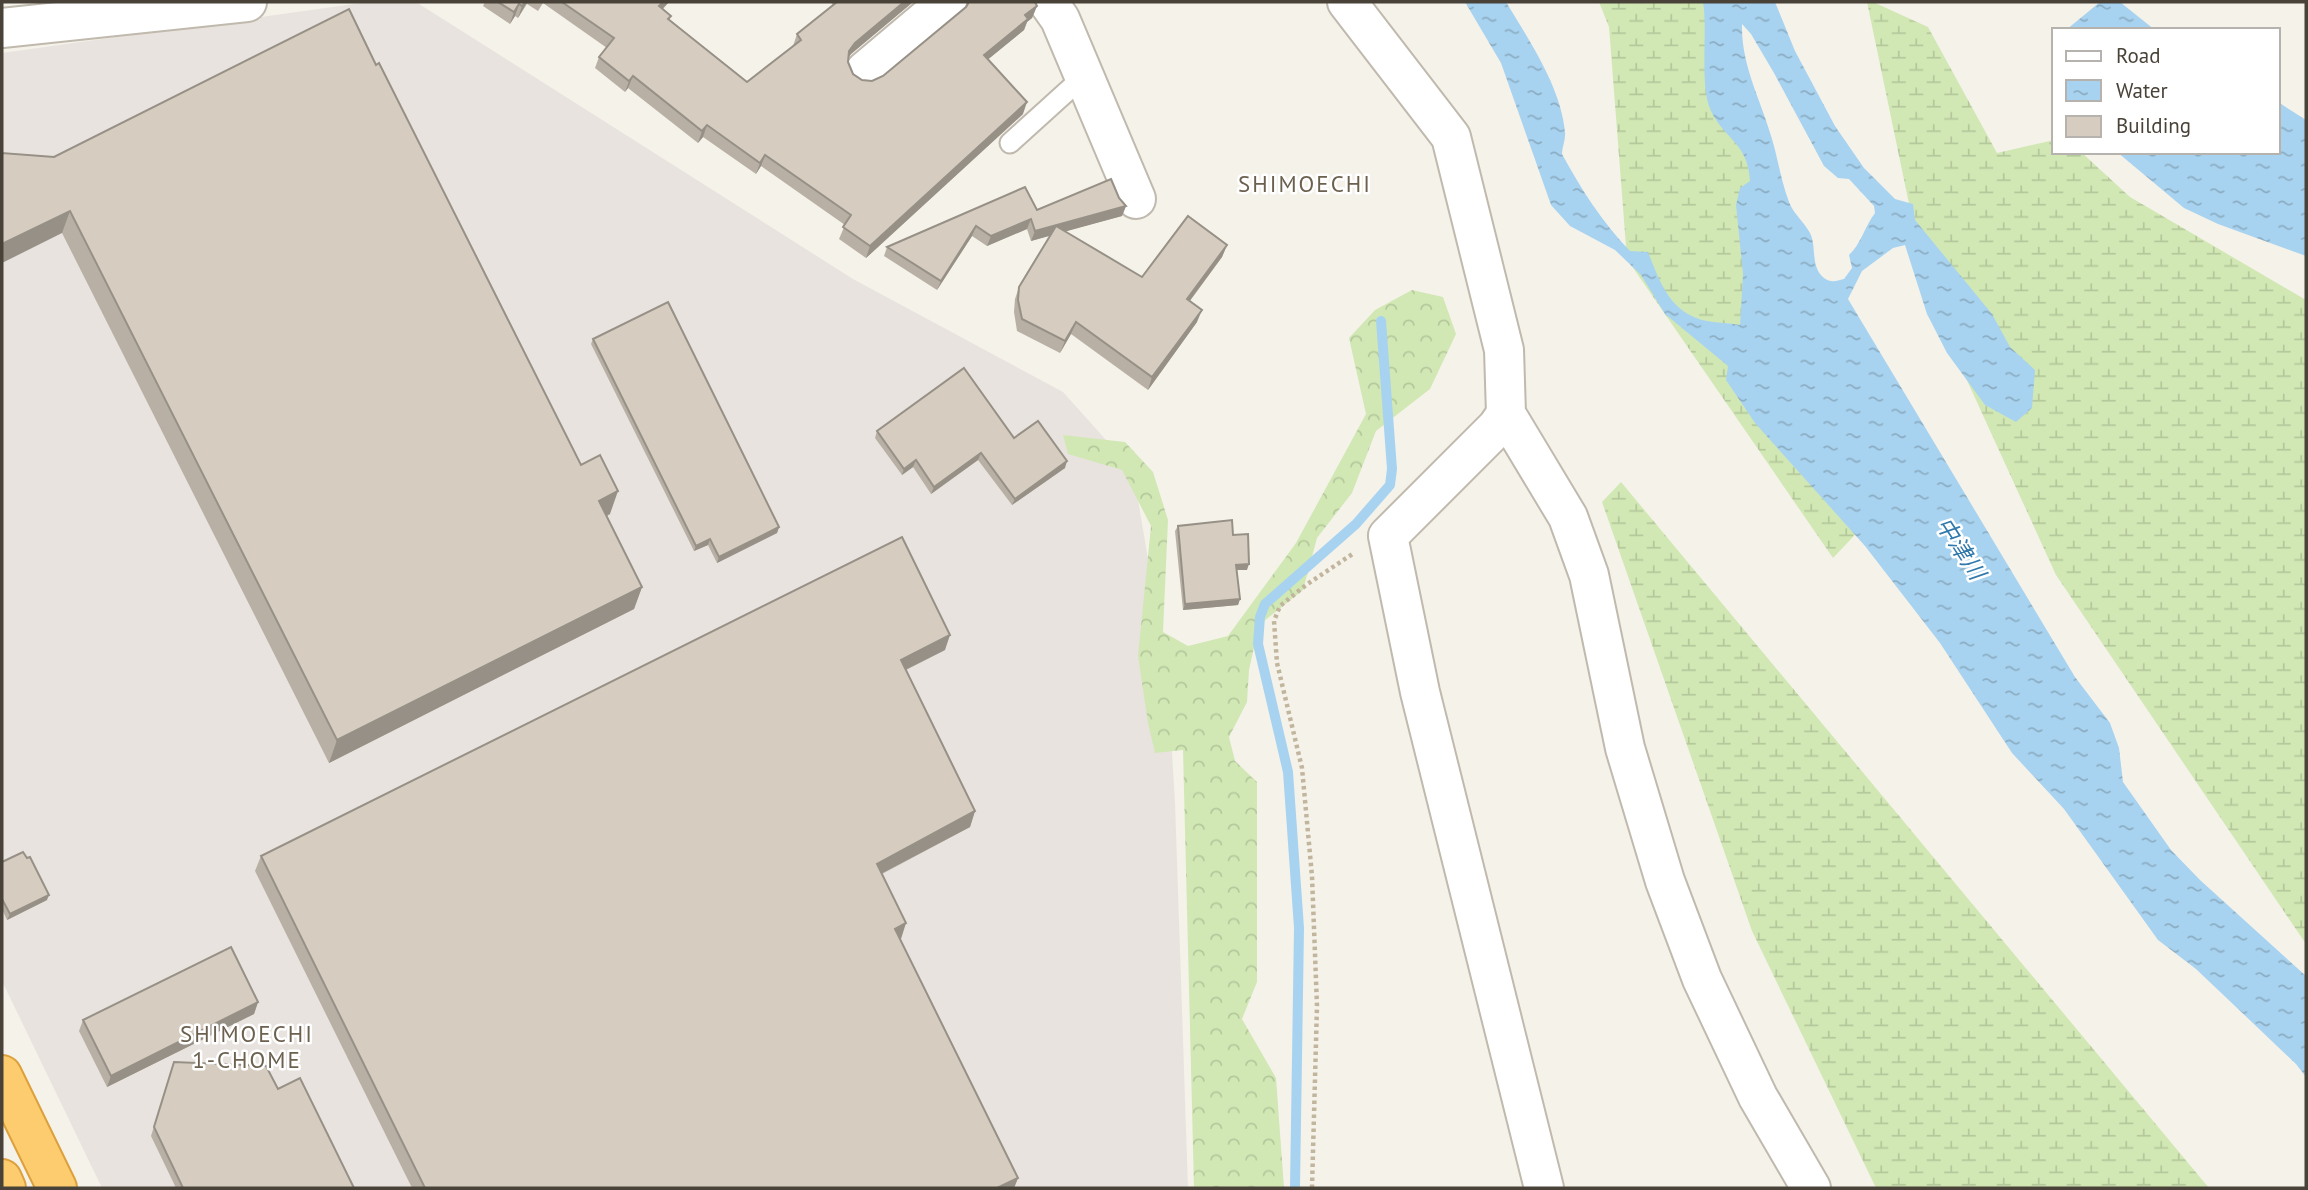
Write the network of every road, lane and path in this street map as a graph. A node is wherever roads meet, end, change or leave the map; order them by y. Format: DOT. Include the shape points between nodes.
graph roads {
  1 [pos="247,2"];
  2 [pos="947,2"];
  3 [pos="1048,2"];
  4 [pos="1347,2"];
  5 [pos="2,28"];
  6 [pos="865,71"];
  7 [pos="1084,76"];
  8 [pos="1010,143"];
  9 [pos="1136,199"];
  10 [pos="1506,414"];
  11 [pos="1388,536"];
  12 [pos="2,1075"];
  13 [pos="2,1179"];
  14 [pos="6,1188"];
  15 [pos="57,1188"];
  16 [pos="1312,1188"];
  17 [pos="1544,1188"];
  18 [pos="1811,1188"];
  1 -- 5 [label="street"];
  2 -- 6 [label="street"];
  3 -- 7 [label="street"];
  4 -- 10 [label="street" via="1451,137 1504,350"];
  7 -- 8 [label="lane"];
  7 -- 9 [label="street"];
  10 -- 11 [label="street"];
  10 -- 18 [label="street" via="1567,517 1588,575 1626,748 1665,881 1702,979 1758,1097"];
  11 -- 16 [label="path" via="1306,585 1280,606 1274,621 1277,663 1302,768 1312,876 1317,1006"];
  11 -- 17 [label="street" via="1420,692"];
  12 -- 15 [label="highway"];
  13 -- 14 [label="highway"];
}
